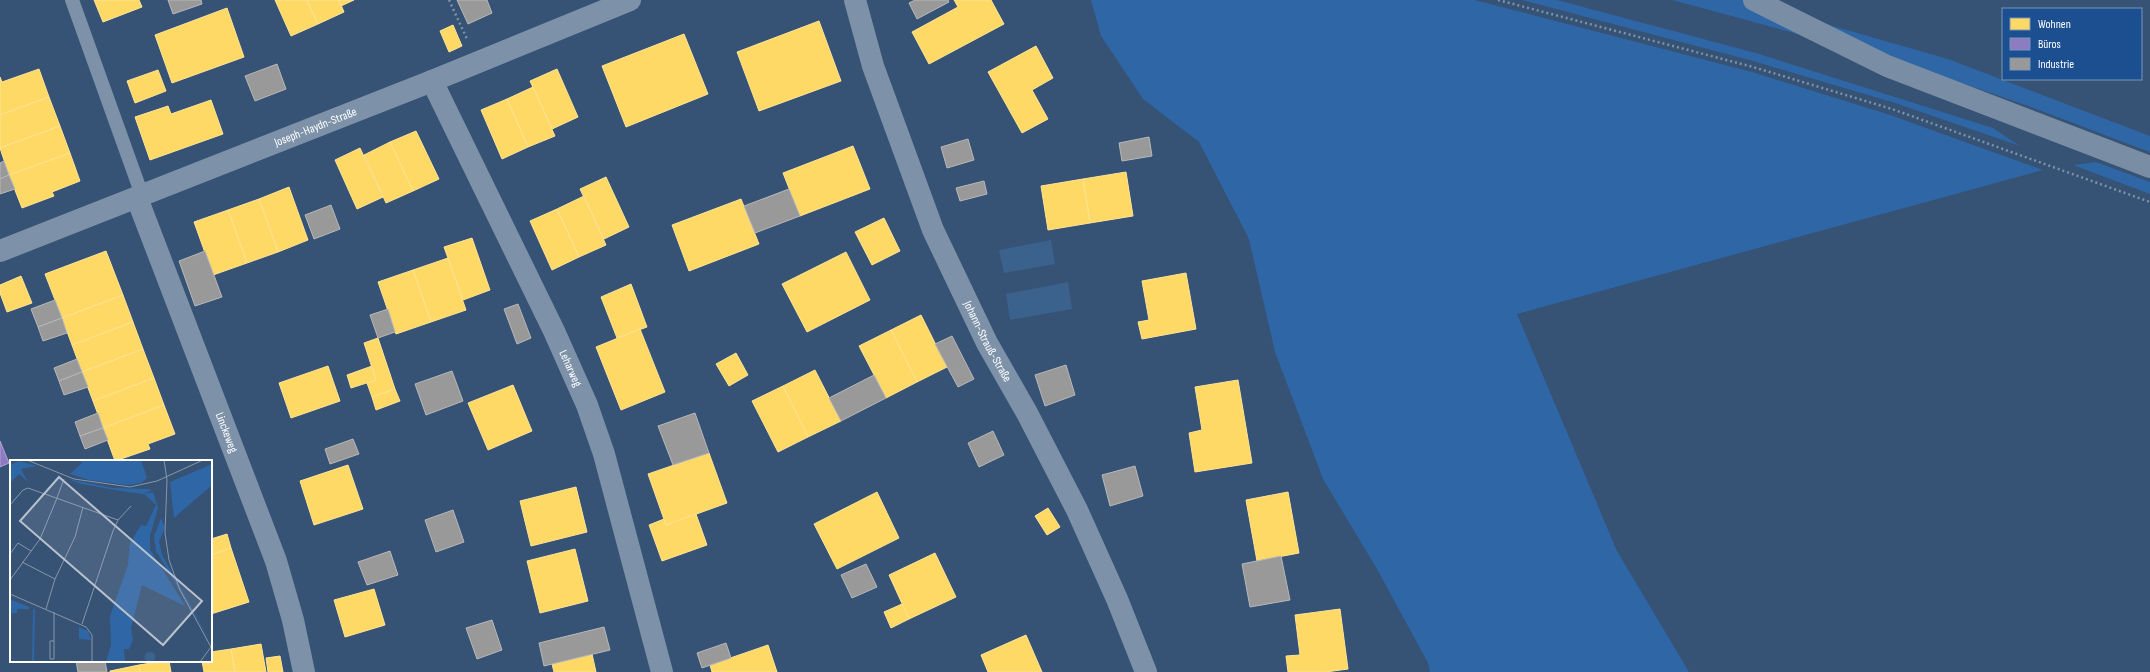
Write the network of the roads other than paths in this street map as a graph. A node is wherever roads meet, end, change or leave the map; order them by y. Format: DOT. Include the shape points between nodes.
graph roads {
  1 [pos="72,0"];
  2 [pos="630,0"];
  3 [pos="855,0"];
  4 [pos="1754,0"];
  5 [pos="432,81"];
  6 [pos="2150,166"];
  7 [pos="139,197"];
  8 [pos="0,252"];
  9 [pos="304,672"];
  10 [pos="662,672"];
  11 [pos="1146,672"];
  1 -- 7 [label="lane"];
  2 -- 5 [label="street, Joseph-Haydn-Straße"];
  3 -- 11 [label="street, Johann-Strauß-Straße" via="873,66 933,230 987,343 1027,413 1077,510"];
  4 -- 6 [label="main road" via="1887,66"];
  5 -- 7 [label="street, Joseph-Haydn-Straße"];
  5 -- 10 [label="street, Leharweg" via="587,404 604,454"];
  7 -- 8 [label="street, Joseph-Haydn-Straße"];
  7 -- 9 [label="street, Linckeweg" via="274,554 293,620"];
}
